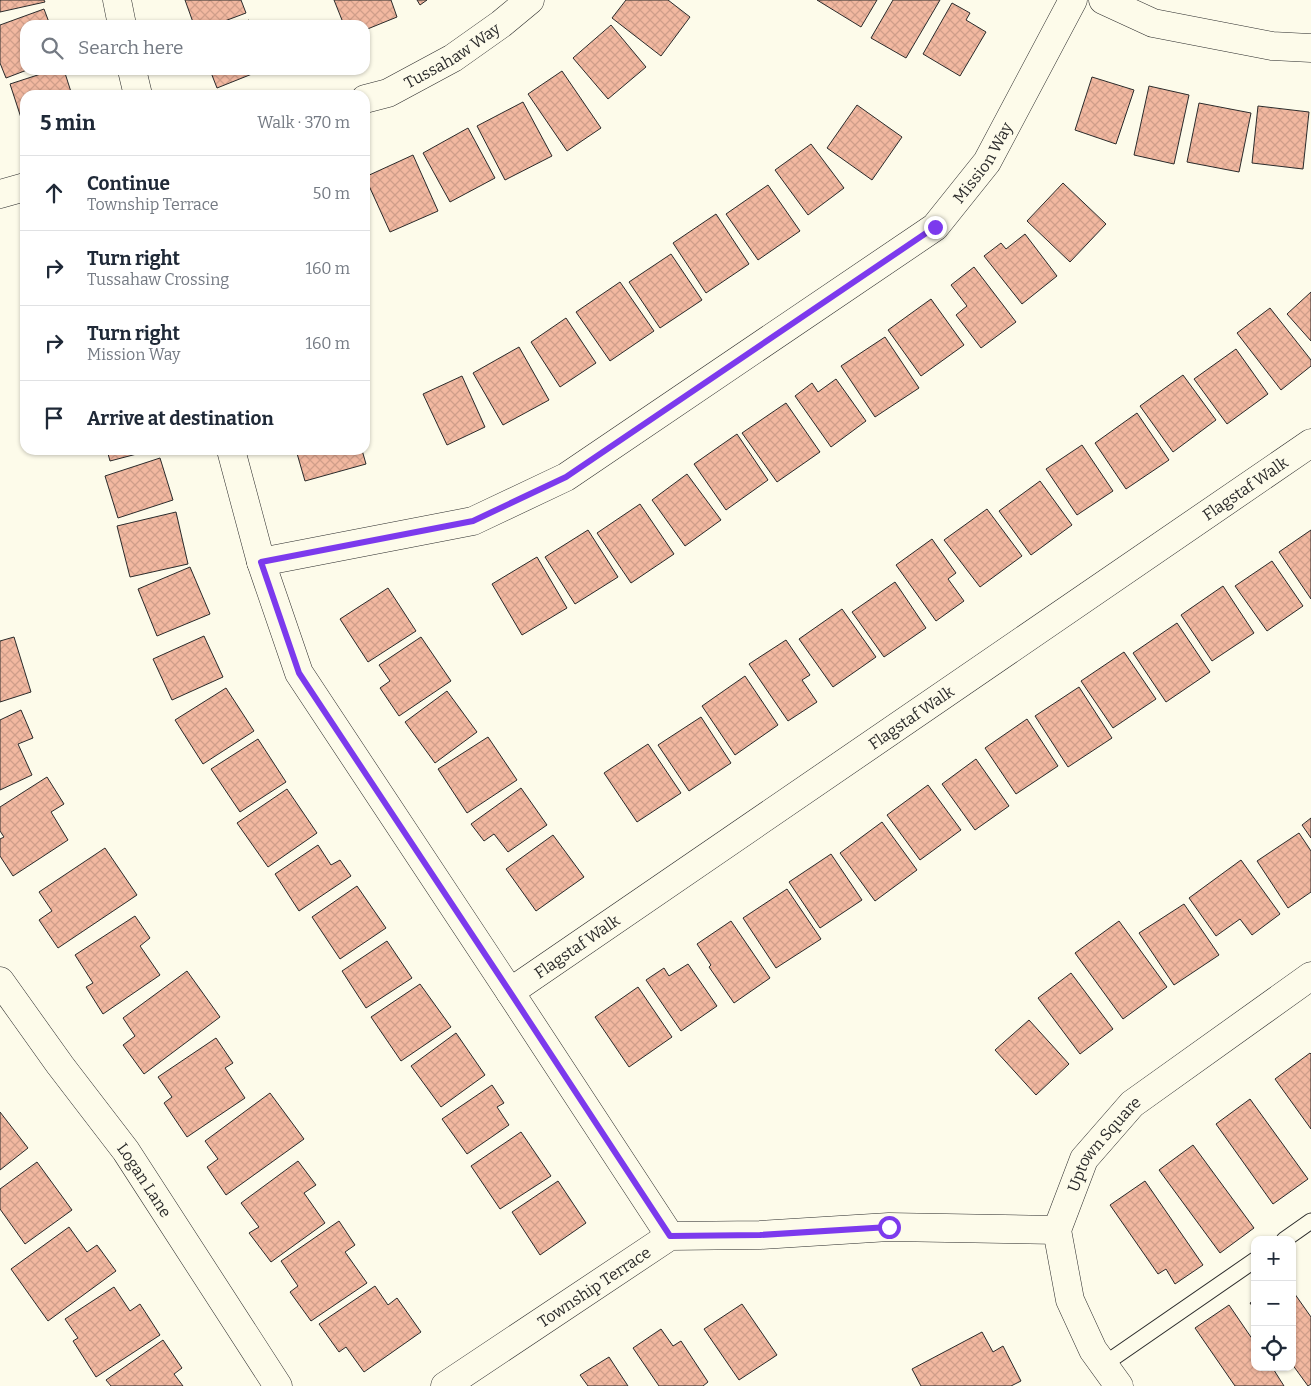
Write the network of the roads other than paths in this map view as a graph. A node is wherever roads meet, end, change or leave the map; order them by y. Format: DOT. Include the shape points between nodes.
graph roads {
  1 [pos="117,0"];
  2 [pos="530,0"];
  3 [pos="1073,0"];
  4 [pos="1103,0"];
  5 [pos="121,20"];
  6 [pos="1311,48"];
  7 [pos="133,75"];
  8 [pos="137,90"];
  9 [pos="370,98"];
  10 [pos="20,188"];
  11 [pos="0,194"];
  12 [pos="1311,443"];
  13 [pos="232,455"];
  14 [pos="261,562"];
  15 [pos="1311,976"];
  16 [pos="0,981"];
  17 [pos="510,992"];
  18 [pos="1311,1221"];
  19 [pos="1057,1230"];
  20 [pos="670,1236"];
  21 [pos="1290,1236"];
  22 [pos="1251,1263"];
  23 [pos="1111,1375"];
  24 [pos="278,1386"];
  25 [pos="445,1386"];
  1 -- 5 [label="street"];
  2 -- 9 [label="street, Tussahaw Way" via="453,58 388,93"];
  3 -- 14 [label="street, Mission Way" via="987,162 935,227 566,477 473,521"];
  4 -- 6 [label="street" via="1153,23 1272,46"];
  7 -- 8 [label="street"];
  10 -- 11 [label="street"];
  12 -- 17 [label="street, Flagstaf Walk"];
  13 -- 14 [label="street"];
  14 -- 17 [label="street" via="299,673"];
  15 -- 19 [label="street, Uptown Square" via="1132,1104 1084,1159"];
  16 -- 24 [label="street, Logan Lane" via="126,1151"];
  17 -- 20 [label="street"];
  18 -- 21 [label="lane"];
  19 -- 20 [label="street" via="889,1227 760,1235"];
  19 -- 23 [label="street" via="1070,1300 1093,1350"];
  20 -- 25 [label="street, Township Terrace"];
  22 -- 23 [label="lane"];
}
